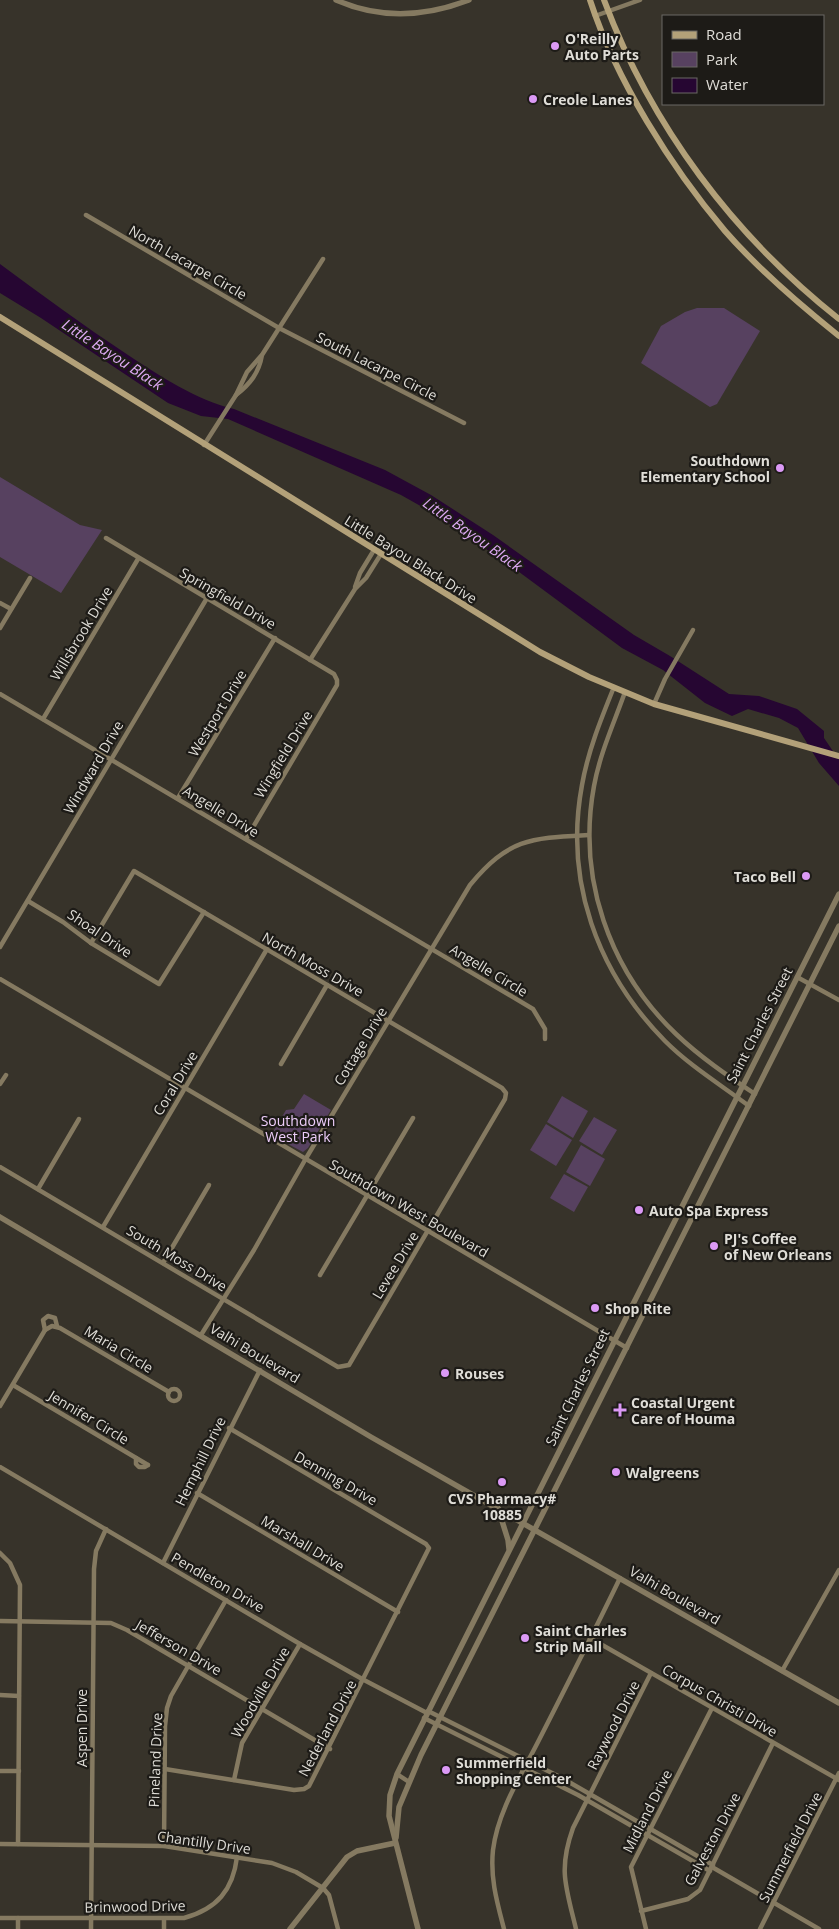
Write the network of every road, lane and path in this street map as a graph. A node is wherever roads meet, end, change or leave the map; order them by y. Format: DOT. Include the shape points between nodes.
graph roads {
  1 [pos="336,0"];
  2 [pos="469,0"];
  3 [pos="590,0"];
  4 [pos="604,0"];
  5 [pos="640,0"];
  6 [pos="608,11"];
  7 [pos="595,16"];
  8 [pos="86,215"];
  9 [pos="323,258"];
  10 [pos="0,317"];
  11 [pos="839,320"];
  12 [pos="279,328"];
  13 [pos="839,336"];
  14 [pos="262,355"];
  15 [pos="236,395"];
  16 [pos="464,423"];
  17 [pos="204,445"];
  18 [pos="106,538"];
  19 [pos="374,550"];
  20 [pos="381,554"];
  21 [pos="138,558"];
  22 [pos="30,578"];
  23 [pos="355,588"];
  24 [pos="207,598"];
  25 [pos="0,603"];
  26 [pos="11,610"];
  27 [pos="0,628"];
  28 [pos="694,630"];
  29 [pos="274,638"];
  30 [pos="310,660"];
  31 [pos="338,680"];
  32 [pos="614,687"];
  33 [pos="625,692"];
  34 [pos="0,694"];
  35 [pos="654,704"];
  36 [pos="43,719"];
  37 [pos="839,756"];
  38 [pos="111,759"];
  39 [pos="178,798"];
  40 [pos="589,835"];
  41 [pos="577,836"];
  42 [pos="246,839"];
  43 [pos="839,894"];
  44 [pos="28,901"];
  45 [pos="204,912"];
  46 [pos="839,926"];
  47 [pos="91,943"];
  48 [pos="0,947"];
  49 [pos="267,949"];
  50 [pos="431,949"];
  51 [pos="797,977"];
  52 [pos="0,979"];
  53 [pos="810,984"];
  54 [pos="327,985"];
  55 [pos="839,1000"];
  56 [pos="388,1020"];
  57 [pos="545,1039"];
  58 [pos="281,1064"];
  59 [pos="6,1075"];
  60 [pos="0,1084"];
  61 [pos="743,1086"];
  62 [pos="185,1088"];
  63 [pos="506,1093"];
  64 [pos="755,1094"];
  65 [pos="737,1097"];
  66 [pos="749,1106"];
  67 [pos="413,1118"];
  68 [pos="79,1119"];
  69 [pos="305,1160"];
  70 [pos="0,1167"];
  71 [pos="209,1185"];
  72 [pos="38,1189"];
  73 [pos="366,1196"];
  74 [pos="0,1216"];
  75 [pos="102,1227"];
  76 [pos="427,1232"];
  77 [pos="163,1263"];
  78 [pos="320,1275"];
  79 [pos="224,1299"];
  80 [pos="57,1326"];
  81 [pos="45,1330"];
  82 [pos="201,1335"];
  83 [pos="614,1342"];
  84 [pos="627,1348"];
  85 [pos="344,1368"];
  86 [pos="260,1370"];
  87 [pos="13,1385"];
  88 [pos="169,1392"];
  89 [pos="0,1406"];
  90 [pos="229,1428"];
  91 [pos="148,1464"];
  92 [pos="0,1467"];
  93 [pos="197,1493"];
  94 [pos="498,1508"];
  95 [pos="524,1523"];
  96 [pos="106,1529"];
  97 [pos="536,1529"];
  98 [pos="429,1548"];
  99 [pos="510,1551"];
  100 [pos="0,1553"];
  101 [pos="163,1563"];
  102 [pos="839,1570"];
  103 [pos="620,1578"];
  104 [pos="226,1600"];
  105 [pos="398,1612"];
  106 [pos="0,1621"];
  107 [pos="20,1621"];
  108 [pos="93,1622"];
  109 [pos="590,1638"];
  110 [pos="300,1644"];
  111 [pos="188,1666"];
  112 [pos="782,1670"];
  113 [pos="651,1673"];
  114 [pos="364,1680"];
  115 [pos="0,1696"];
  116 [pos="20,1696"];
  117 [pos="839,1703"];
  118 [pos="712,1708"];
  119 [pos="262,1709"];
  120 [pos="427,1714"];
  121 [pos="441,1718"];
  122 [pos="438,1724"];
  123 [pos="773,1743"];
  124 [pos="330,1749"];
  125 [pos="528,1761"];
  126 [pos="524,1767"];
  127 [pos="165,1769"];
  128 [pos="0,1771"];
  129 [pos="19,1771"];
  130 [pos="397,1774"];
  131 [pos="839,1774"];
  132 [pos="234,1780"];
  133 [pos="838,1780"];
  134 [pos="409,1782"];
  135 [pos="590,1794"];
  136 [pos="587,1800"];
  137 [pos="650,1829"];
  138 [pos="647,1835"];
  139 [pos="395,1843"];
  140 [pos="0,1844"];
  141 [pos="18,1844"];
  142 [pos="91,1845"];
  143 [pos="164,1846"];
  144 [pos="237,1857"];
  145 [pos="712,1868"];
  146 [pos="323,1888"];
  147 [pos="774,1903"];
  148 [pos="641,1911"];
  149 [pos="0,1918"];
  150 [pos="18,1918"];
  151 [pos="91,1919"];
  152 [pos="164,1919"];
  153 [pos="18,1929"];
  154 [pos="90,1929"];
  155 [pos="164,1929"];
  156 [pos="290,1929"];
  157 [pos="338,1929"];
  158 [pos="418,1929"];
  159 [pos="504,1929"];
  160 [pos="576,1929"];
  161 [pos="646,1929"];
  162 [pos="760,1929"];
  163 [pos="819,1929"];
  1 -- 2 [label="street" via="371,12 410,14 448,8"];
  3 -- 7 [label="main road"];
  4 -- 6 [label="main road"];
  5 -- 6 [label="street"];
  6 -- 7 [label="street"];
  6 -- 11 [label="main road" via="631,64 695,170 758,246"];
  7 -- 13 [label="main road" via="641,109 693,189 725,231 805,309"];
  8 -- 12 [label="street, North Lacarpe Circle"];
  9 -- 12 [label="street"];
  10 -- 17 [label="main road, Little Bayou Black Drive"];
  12 -- 14 [label="street"];
  12 -- 16 [label="street, South Lacarpe Circle"];
  14 -- 15 [label="street" via="250,367"];
  14 -- 15 [label="street" via="249,384"];
  15 -- 17 [label="street"];
  17 -- 19 [label="main road, Little Bayou Black Drive"];
  18 -- 21 [label="street, Springfield Drive"];
  19 -- 20 [label="main road, Little Bayou Black Drive"];
  19 -- 23 [label="street"];
  20 -- 23 [label="street" via="366,578"];
  20 -- 32 [label="main road, Little Bayou Black Drive" via="540,652"];
  21 -- 24 [label="street, Springfield Drive"];
  21 -- 36 [label="street, Willsbrook Drive"];
  22 -- 26 [label="street"];
  23 -- 30 [label="street"];
  24 -- 29 [label="street, Springfield Drive"];
  24 -- 38 [label="street, Windward Drive"];
  25 -- 26 [label="street"];
  26 -- 27 [label="street"];
  28 -- 35 [label="street"];
  29 -- 30 [label="street, Springfield Drive"];
  29 -- 39 [label="street, Westport Drive"];
  30 -- 31 [label="street, Springfield Drive" via="334,674"];
  31 -- 42 [label="street, Wingfield Drive"];
  32 -- 33 [label="main road, Little Bayou Black Drive"];
  32 -- 41 [label="street" via="588,756"];
  33 -- 35 [label="main road, Little Bayou Black Drive"];
  33 -- 40 [label="street" via="600,760"];
  34 -- 36 [label="street, Angelle Drive"];
  35 -- 37 [label="main road, Little Bayou Black Drive"];
  36 -- 38 [label="street, Angelle Drive"];
  38 -- 39 [label="street, Angelle Drive"];
  38 -- 44 [label="street, Windward Drive"];
  39 -- 42 [label="street, Angelle Drive"];
  40 -- 41 [label="street, Cottage Drive"];
  40 -- 61 [label="street" via="592,875 601,913 610,940 628,974 675,1034"];
  41 -- 50 [label="street, Cottage Drive" via="529,840 495,858 470,885"];
  41 -- 65 [label="street" via="580,879 589,917 616,980 666,1042"];
  42 -- 50 [label="street, Angelle Drive"];
  43 -- 51 [label="street, Saint Charles Street"];
  44 -- 47 [label="street, Shoal Drive"];
  44 -- 48 [label="street, Windward Drive"];
  45 -- 47 [label="street, Shoal Drive" via="159,984"];
  45 -- 47 [label="street, North Moss Drive" via="134,871"];
  45 -- 49 [label="street, North Moss Drive"];
  46 -- 53 [label="street, Saint Charles Street"];
  49 -- 54 [label="street, North Moss Drive"];
  49 -- 62 [label="street, Coral Drive"];
  50 -- 56 [label="street, Cottage Drive"];
  50 -- 57 [label="street, Angelle Circle" via="533,1010 544,1029"];
  51 -- 53 [label="street"];
  51 -- 61 [label="street, Saint Charles Street"];
  52 -- 62 [label="street, Southdown West Boulevard"];
  53 -- 55 [label="street"];
  53 -- 64 [label="street, Saint Charles Street"];
  54 -- 56 [label="street, North Moss Drive"];
  54 -- 58 [label="street"];
  56 -- 63 [label="street, North Moss Drive"];
  56 -- 69 [label="street, Cottage Drive"];
  59 -- 60 [label="street"];
  61 -- 64 [label="street"];
  61 -- 65 [label="street, Saint Charles Street"];
  62 -- 69 [label="street, Southdown West Boulevard"];
  62 -- 75 [label="street, Coral Drive"];
  63 -- 76 [label="street, Levee Drive"];
  64 -- 66 [label="street, Saint Charles Street"];
  65 -- 66 [label="street"];
  65 -- 83 [label="street, Saint Charles Street"];
  66 -- 84 [label="street, Saint Charles Street"];
  67 -- 73 [label="street"];
  68 -- 72 [label="street"];
  69 -- 73 [label="street, Southdown West Boulevard"];
  69 -- 79 [label="street, Cottage Drive"];
  70 -- 72 [label="street, South Moss Drive"];
  71 -- 77 [label="street"];
  72 -- 75 [label="street, South Moss Drive"];
  73 -- 76 [label="street, Southdown West Boulevard"];
  73 -- 78 [label="street"];
  74 -- 82 [label="street, Valhi Boulevard"];
  75 -- 77 [label="street, South Moss Drive"];
  76 -- 83 [label="street, Southdown West Boulevard"];
  76 -- 85 [label="street, Levee Drive" via="349,1365"];
  77 -- 79 [label="street, South Moss Drive"];
  79 -- 82 [label="street, Cottage Drive"];
  79 -- 85 [label="street, South Moss Drive"];
  80 -- 81 [label="street"];
  80 -- 81 [label="street, Maria Circle" via="55,1318 48,1316 44,1320"];
  80 -- 88 [label="street, Maria Circle"];
  81 -- 87 [label="street"];
  82 -- 86 [label="street, Valhi Boulevard"];
  83 -- 84 [label="street, Southdown West Boulevard"];
  83 -- 95 [label="street, Saint Charles Street"];
  84 -- 97 [label="street, Saint Charles Street"];
  86 -- 90 [label="street, Hemphill Drive"];
  86 -- 94 [label="street, Valhi Boulevard"];
  87 -- 89 [label="street"];
  87 -- 91 [label="street, Jennifer Circle"];
  90 -- 93 [label="street, Hemphill Drive"];
  90 -- 98 [label="street, Denning Drive"];
  92 -- 96 [label="street, Pendleton Drive"];
  93 -- 101 [label="street, Hemphill Drive"];
  93 -- 105 [label="street, Marshall Drive"];
  94 -- 95 [label="street, Valhi Boulevard"];
  94 -- 99 [label="street"];
  95 -- 97 [label="street, Valhi Boulevard"];
  95 -- 99 [label="street, Saint Charles Street"];
  96 -- 101 [label="street, Pendleton Drive"];
  96 -- 108 [label="street, Aspen Drive" via="96,1551"];
  97 -- 103 [label="street, Valhi Boulevard"];
  97 -- 121 [label="street, Saint Charles Street"];
  98 -- 105 [label="street, Nederland Drive"];
  99 -- 120 [label="street, Saint Charles Street"];
  100 -- 107 [label="street" via="10,1563 20,1584"];
  101 -- 104 [label="street, Pendleton Drive"];
  102 -- 112 [label="street"];
  103 -- 109 [label="street"];
  103 -- 112 [label="street, Valhi Boulevard"];
  104 -- 110 [label="street, Pendleton Drive"];
  104 -- 111 [label="street, Pineland Drive"];
  105 -- 114 [label="street, Nederland Drive"];
  106 -- 107 [label="street, Jefferson Drive"];
  107 -- 108 [label="street, Jefferson Drive"];
  107 -- 116 [label="street"];
  108 -- 111 [label="street, Jefferson Drive" via="111,1623 127,1630"];
  108 -- 142 [label="street, Aspen Drive"];
  109 -- 113 [label="street, Corpus Christi Drive"];
  109 -- 125 [label="street"];
  110 -- 114 [label="street, Pendleton Drive"];
  110 -- 119 [label="street, Woodville Drive"];
  111 -- 119 [label="street, Jefferson Drive"];
  111 -- 127 [label="street, Pineland Drive" via="167,1708"];
  112 -- 117 [label="street, Valhi Boulevard"];
  113 -- 118 [label="street, Corpus Christi Drive"];
  113 -- 135 [label="street, Raywood Drive"];
  114 -- 120 [label="street, Pendleton Drive"];
  114 -- 124 [label="street, Nederland Drive"];
  115 -- 116 [label="street"];
  116 -- 129 [label="street"];
  118 -- 123 [label="street, Corpus Christi Drive"];
  118 -- 137 [label="street, Midland Drive"];
  119 -- 124 [label="street, Jefferson Drive"];
  119 -- 132 [label="street, Woodville Drive" via="242,1744"];
  120 -- 121 [label="street"];
  120 -- 122 [label="street"];
  120 -- 130 [label="street, Saint Charles Street"];
  121 -- 122 [label="street, Saint Charles Street"];
  121 -- 125 [label="street"];
  122 -- 126 [label="street"];
  122 -- 134 [label="street, Saint Charles Street"];
  123 -- 133 [label="street, Corpus Christi Drive"];
  123 -- 145 [label="street, Galveston Drive"];
  124 -- 132 [label="street, Nederland Drive" via="313,1783 304,1789"];
  125 -- 126 [label="street"];
  125 -- 135 [label="street"];
  126 -- 136 [label="street"];
  126 -- 159 [label="street" via="503,1812 493,1849 492,1880"];
  127 -- 132 [label="street, Nederland Drive"];
  127 -- 143 [label="street, Pineland Drive"];
  128 -- 129 [label="street"];
  129 -- 141 [label="street"];
  130 -- 134 [label="street"];
  130 -- 139 [label="street, Saint Charles Street" via="388,1816"];
  131 -- 133 [label="street, Summerfield Drive"];
  133 -- 147 [label="street, Summerfield Drive"];
  134 -- 139 [label="street, Saint Charles Street" via="399,1807"];
  135 -- 136 [label="street, Raywood Drive"];
  135 -- 137 [label="street"];
  136 -- 138 [label="street"];
  136 -- 160 [label="street, Raywood Drive" via="573,1828 564,1862 565,1884"];
  137 -- 138 [label="street, Midland Drive"];
  137 -- 145 [label="street"];
  138 -- 145 [label="street"];
  138 -- 148 [label="street, Midland Drive" via="632,1867"];
  139 -- 146 [label="street" via="357,1851 347,1857"];
  139 -- 158 [label="street, Saint Charles Street"];
  140 -- 141 [label="street, Chantilly Drive"];
  141 -- 142 [label="street, Chantilly Drive"];
  142 -- 143 [label="street, Chantilly Drive"];
  142 -- 151 [label="street, Aspen Drive"];
  143 -- 144 [label="street, Chantilly Drive"];
  144 -- 146 [label="street, Chantilly Drive" via="286,1867"];
  144 -- 152 [label="street, Brinwood Drive" via="230,1885 218,1900 196,1915"];
  145 -- 147 [label="street"];
  145 -- 148 [label="street, Galveston Drive" via="700,1890 688,1899"];
  146 -- 156 [label="street"];
  146 -- 157 [label="street" via="329,1895"];
  147 -- 162 [label="street, Summerfield Drive"];
  147 -- 163 [label="street"];
  148 -- 161 [label="street, Midland Drive"];
  149 -- 150 [label="street, Brinwood Drive"];
  150 -- 151 [label="street, Brinwood Drive"];
  150 -- 153 [label="street"];
  151 -- 152 [label="street, Brinwood Drive"];
  151 -- 154 [label="street, Aspen Drive"];
  152 -- 155 [label="street"];
}
